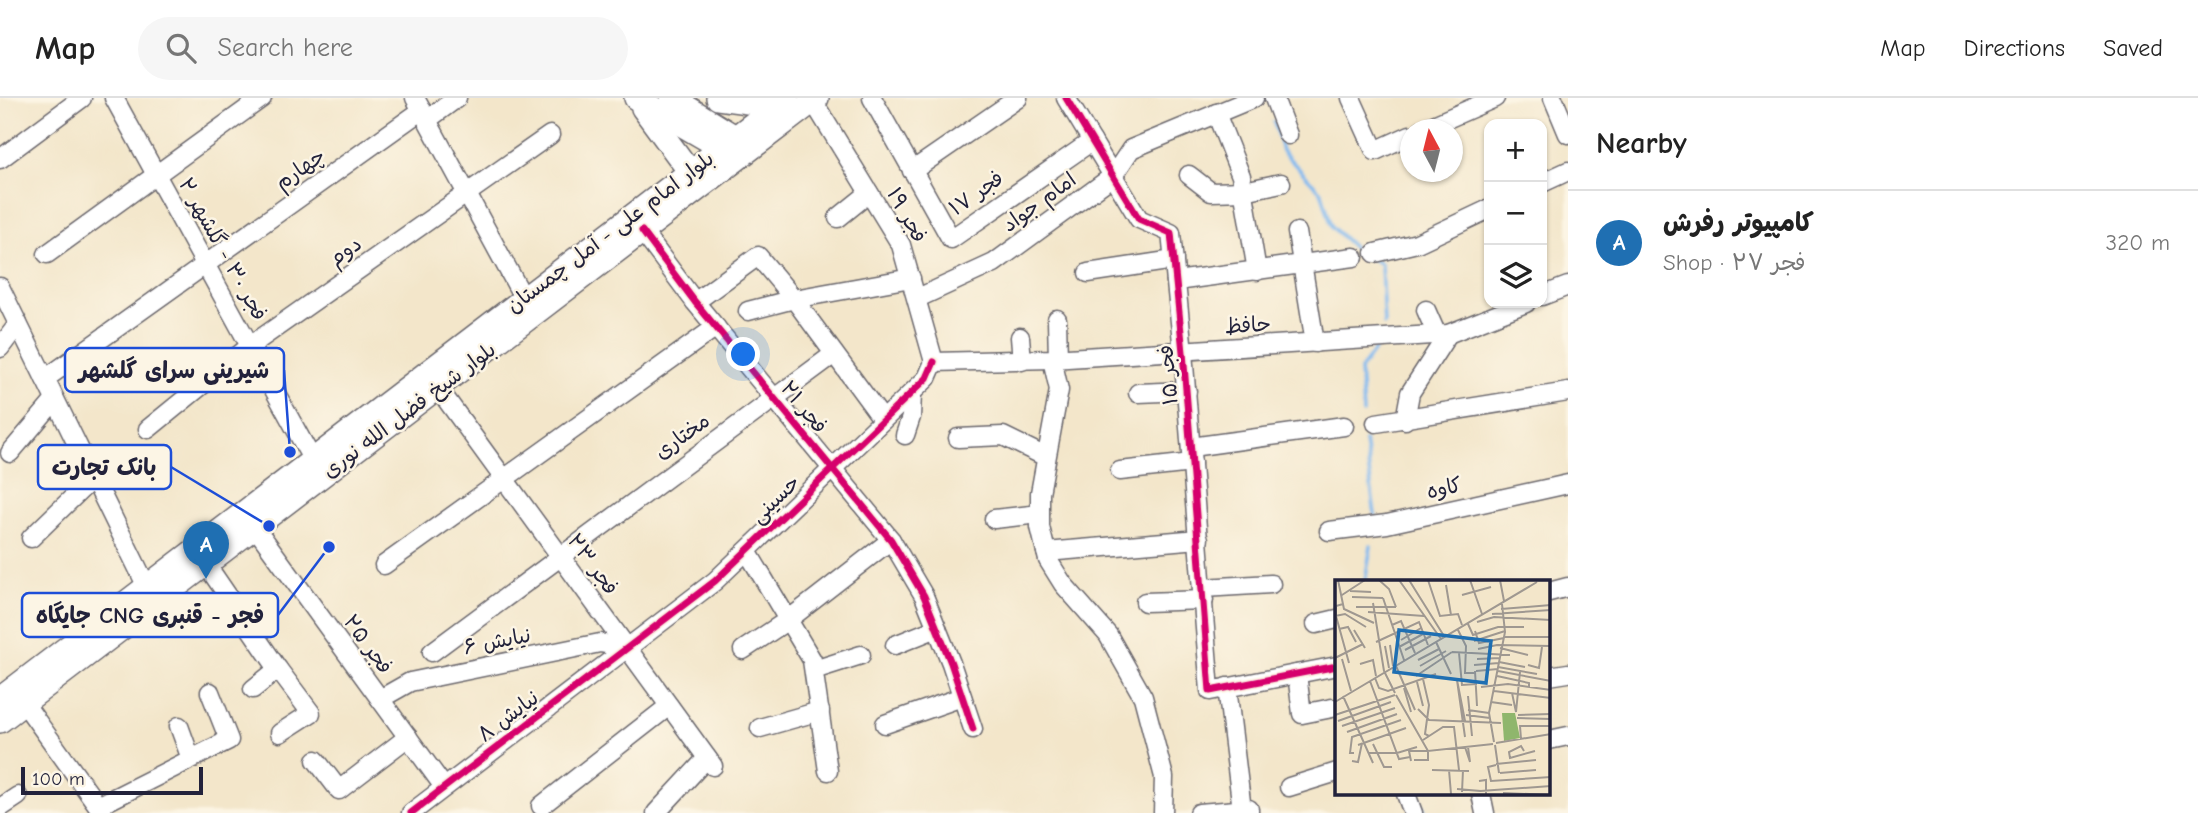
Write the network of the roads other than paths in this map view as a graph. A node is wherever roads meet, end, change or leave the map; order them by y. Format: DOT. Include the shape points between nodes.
graph roads {
  1 [pos="82,98"];
  2 [pos="114,98"];
  3 [pos="262,98"];
  4 [pos="457,98"];
  5 [pos="718,98"];
  6 [pos="872,98"];
  7 [pos="1018,98"];
  8 [pos="1254,98"];
  9 [pos="1275,98"];
  10 [pos="1351,98"];
  11 [pos="1494,98"];
  12 [pos="1553,98"];
  13 [pos="637,99"];
  14 [pos="815,99"];
  15 [pos="1070,99"];
  16 [pos="778,101"];
  17 [pos="668,103"];
  18 [pos="421,109"];
  19 [pos="1216,113"];
  20 [pos="1447,119"];
  21 [pos="1568,134"];
  22 [pos="551,135"];
  23 [pos="1288,135"];
  24 [pos="1400,139"];
  25 [pos="1092,141"];
  26 [pos="735,149"];
  27 [pos="0,159"];
  28 [pos="912,171"];
  29 [pos="1568,171"];
  30 [pos="690,172"];
  31 [pos="155,173"];
  32 [pos="1189,174"];
  33 [pos="1113,176"];
  34 [pos="1544,182"];
  35 [pos="1281,183"];
  36 [pos="1244,191"];
  37 [pos="465,193"];
  38 [pos="869,193"];
  39 [pos="1484,211"];
  40 [pos="838,218"];
  41 [pos="642,232"];
  42 [pos="1297,232"];
  43 [pos="598,253"];
  44 [pos="1375,253"];
  45 [pos="47,254"];
  46 [pos="1354,257"];
  47 [pos="1174,260"];
  48 [pos="205,264"];
  49 [pos="1302,266"];
  50 [pos="1257,271"];
  51 [pos="1088,273"];
  52 [pos="911,278"];
  53 [pos="564,279"];
  54 [pos="1176,281"];
  55 [pos="0,286"];
  56 [pos="1568,286"];
  57 [pos="1547,294"];
  58 [pos="523,298"];
  59 [pos="918,298"];
  60 [pos="794,299"];
  61 [pos="695,302"];
  62 [pos="1512,308"];
  63 [pos="1426,310"];
  64 [pos="748,311"];
  65 [pos="1057,319"];
  66 [pos="18,324"];
  67 [pos="716,327"];
  68 [pos="1442,334"];
  69 [pos="1020,337"];
  70 [pos="1315,344"];
  71 [pos="250,346"];
  72 [pos="0,348"];
  73 [pos="1184,352"];
  74 [pos="834,354"];
  75 [pos="1055,359"];
  76 [pos="1022,361"];
  77 [pos="934,362"];
  78 [pos="45,379"];
  79 [pos="438,388"];
  80 [pos="1187,391"];
  81 [pos="1568,392"];
  82 [pos="912,393"];
  83 [pos="1138,393"];
  84 [pos="774,398"];
  85 [pos="55,400"];
  86 [pos="883,420"];
  87 [pos="1405,420"];
  88 [pos="1376,423"];
  89 [pos="1344,426"];
  90 [pos="148,429"];
  91 [pos="905,435"];
  92 [pos="958,438"];
  93 [pos="10,453"];
  94 [pos="1192,455"];
  95 [pos="1046,457"];
  96 [pos="312,459"];
  97 [pos="832,469"];
  98 [pos="1120,471"];
  99 [pos="93,478"];
  100 [pos="502,479"];
  101 [pos="1568,484"];
  102 [pos="1040,514"];
  103 [pos="994,519"];
  104 [pos="255,527"];
  105 [pos="1329,531"];
  106 [pos="31,538"];
  107 [pos="1199,539"];
  108 [pos="891,540"];
  109 [pos="747,551"];
  110 [pos="1046,552"];
  111 [pos="559,556"];
  112 [pos="206,564"];
  113 [pos="384,565"];
  114 [pos="1271,584"];
  115 [pos="146,585"];
  116 [pos="1568,587"];
  117 [pos="1550,592"];
  118 [pos="1203,594"];
  119 [pos="1145,602"];
  120 [pos="1335,619"];
  121 [pos="788,620"];
  122 [pos="1315,624"];
  123 [pos="937,628"];
  124 [pos="895,645"];
  125 [pos="627,648"];
  126 [pos="743,650"];
  127 [pos="432,652"];
  128 [pos="861,655"];
  129 [pos="1335,666"];
  130 [pos="278,669"];
  131 [pos="814,670"];
  132 [pos="1568,673"];
  133 [pos="1297,674"];
  134 [pos="1550,676"];
  135 [pos="253,689"];
  136 [pos="1218,689"];
  137 [pos="210,692"];
  138 [pos="962,697"];
  139 [pos="0,699"];
  140 [pos="380,699"];
  141 [pos="24,703"];
  142 [pos="669,706"];
  143 [pos="1332,708"];
  144 [pos="820,711"];
  145 [pos="0,722"];
  146 [pos="885,724"];
  147 [pos="179,726"];
  148 [pos="760,729"];
  149 [pos="973,729"];
  150 [pos="280,733"];
  151 [pos="1568,736"];
  152 [pos="408,737"];
  153 [pos="1550,740"];
  154 [pos="191,759"];
  155 [pos="316,760"];
  156 [pos="828,771"];
  157 [pos="1335,773"];
  158 [pos="444,787"];
  159 [pos="1289,788"];
  160 [pos="18,796"];
  161 [pos="1407,796"];
  162 [pos="541,806"];
  163 [pos="0,808"];
  164 [pos="100,810"];
  165 [pos="1245,811"];
  166 [pos="411,813"];
  167 [pos="656,813"];
  168 [pos="1163,813"];
  169 [pos="1199,813"];
  170 [pos="1413,813"];
  1 -- 27 [label="street"];
  2 -- 31 [label="street, فجر ۳۰ - گلشهر ۲"];
  3 -- 31 [label="street"];
  4 -- 18 [label="street, چهارم"];
  5 -- 16 [label="main road"];
  6 -- 28 [label="street, فجر ۱۷"];
  7 -- 28 [label="street"];
  8 -- 19 [label="street, امام جواد"];
  9 -- 23 [label="street"];
  10 -- 24 [label="street" via="1375,150"];
  11 -- 20 [label="street"];
  12 -- 21 [label="street"];
  13 -- 17 [label="main road"];
  13 -- 30 [label="main road"];
  14 -- 26 [label="main road"];
  14 -- 38 [label="street, فجر ۱۹"];
  15 -- 25 [label="street, فجر ۱۵"];
  16 -- 26 [label="main road, بلوار امام علی - آمل چمستان"];
  17 -- 26 [label="main road"];
  18 -- 37 [label="street"];
  18 -- 48 [label="street, چهارم"];
  19 -- 33 [label="street, امام جواد" via="1131,149"];
  19 -- 36 [label="street"];
  22 -- 37 [label="street, دوم"];
  25 -- 28 [label="street, فجر ۱۷" via="951,239"];
  25 -- 33 [label="street, فجر ۱۵"];
  26 -- 30 [label="main road, بلوار امام علی - آمل چمستان"];
  26 -- 41 [label="main road"];
  29 -- 34 [label="street"];
  30 -- 43 [label="main road, بلوار امام علی - آمل چمستان"];
  31 -- 45 [label="street"];
  31 -- 48 [label="street, فجر ۳۰ - گلشهر ۲"];
  32 -- 36 [label="street" via="1210,192"];
  33 -- 47 [label="street, فجر ۱۵" via="1139,219 1171,233"];
  33 -- 59 [label="street, امام جواد" via="994,263"];
  35 -- 36 [label="street"];
  36 -- 50 [label="street"];
  37 -- 58 [label="street"];
  37 -- 71 [label="street, دوم"];
  38 -- 40 [label="street"];
  38 -- 52 [label="street, فجر ۱۹" via="901,245"];
  39 -- 44 [label="street" via="1417,243"];
  41 -- 43 [label="main road"];
  41 -- 61 [label="street, فجر ۲۱"];
  42 -- 49 [label="street"];
  43 -- 53 [label="main road, بلوار امام علی - آمل چمستان"];
  46 -- 49 [label="street"];
  47 -- 51 [label="street"];
  47 -- 54 [label="street, فجر ۱۵"];
  48 -- 71 [label="street, فجر ۳۰ - گلشهر ۲"];
  48 -- 78 [label="street, چهارم"];
  49 -- 50 [label="street"];
  49 -- 70 [label="street"];
  50 -- 54 [label="street"];
  52 -- 59 [label="street, فجر ۱۹"];
  52 -- 60 [label="street"];
  53 -- 58 [label="main road, بلوار امام علی - آمل چمستان"];
  53 -- 79 [label="main road, بلوار شیخ فضل الله نوری"];
  54 -- 73 [label="street, فجر ۱۵"];
  55 -- 66 [label="street"];
  56 -- 57 [label="street"];
  58 -- 96 [label="main road, بلوار امام علی - آمل چمستان"];
  59 -- 77 [label="street, فجر ۱۹"];
  60 -- 61 [label="street" via="758,256"];
  60 -- 64 [label="street"];
  60 -- 74 [label="street"];
  61 -- 67 [label="street, فجر ۲۱"];
  62 -- 68 [label="street, حافظ"];
  63 -- 68 [label="street"];
  65 -- 75 [label="street"];
  66 -- 72 [label="street"];
  66 -- 78 [label="street"];
  67 -- 84 [label="street, فجر ۲۱"];
  67 -- 100 [label="street"];
  68 -- 70 [label="street, حافظ"];
  68 -- 87 [label="street" via="1410,393"];
  69 -- 76 [label="street"];
  70 -- 73 [label="street, حافظ"];
  71 -- 90 [label="street, دوم"];
  71 -- 96 [label="street, فجر ۳۰ - گلشهر ۲"];
  73 -- 75 [label="street, حافظ"];
  73 -- 80 [label="street, فجر ۱۵"];
  74 -- 84 [label="street, مختاری"];
  74 -- 86 [label="street"];
  75 -- 76 [label="street, حافظ"];
  75 -- 95 [label="street" via="1059,390"];
  76 -- 77 [label="street, حافظ"];
  77 -- 82 [label="street, حسینی" via="927,379"];
  78 -- 85 [label="street"];
  79 -- 100 [label="street, فجر ۲۳"];
  79 -- 104 [label="main road, بلوار شیخ فضل الله نوری"];
  80 -- 83 [label="street"];
  80 -- 94 [label="street, فجر ۱۵"];
  81 -- 87 [label="street"];
  82 -- 86 [label="street, حسینی"];
  82 -- 91 [label="street"];
  84 -- 97 [label="street, فجر ۲۱"];
  84 -- 111 [label="street, مختاری"];
  85 -- 93 [label="street"];
  85 -- 99 [label="street"];
  86 -- 97 [label="street, حسینی"];
  87 -- 88 [label="street"];
  89 -- 94 [label="street"];
  92 -- 95 [label="street" via="1003,436"];
  94 -- 98 [label="street"];
  94 -- 107 [label="street, فجر ۱۵"];
  95 -- 102 [label="street"];
  96 -- 115 [label="main road, بلوار امام علی - آمل چمستان"];
  97 -- 108 [label="street, فجر ۲۱"];
  97 -- 109 [label="street, حسینی"];
  99 -- 106 [label="street"];
  99 -- 115 [label="street"];
  100 -- 111 [label="street, فجر ۲۳"];
  100 -- 113 [label="street"];
  101 -- 105 [label="street, کاوه" via="1387,524"];
  102 -- 103 [label="street"];
  102 -- 110 [label="street"];
  104 -- 112 [label="main road, بلوار شیخ فضل الله نوری"];
  104 -- 140 [label="street, فجر ۲۵"];
  107 -- 110 [label="street"];
  107 -- 118 [label="street, فجر ۱۵"];
  108 -- 121 [label="street"];
  108 -- 123 [label="street, فجر ۲۱"];
  109 -- 121 [label="street"];
  109 -- 125 [label="street, حسینی"];
  110 -- 168 [label="street" via="1063,584 1108,635 1143,697 1164,777"];
  111 -- 125 [label="street, فجر ۲۳"];
  111 -- 127 [label="street, مختاری"];
  112 -- 130 [label="street"];
  112 -- 141 [label="main road, بلوار شیخ فضل الله نوری"];
  114 -- 118 [label="street"];
  115 -- 139 [label="main road, بلوار امام علی - آمل چمستان"];
  116 -- 117 [label="street"];
  118 -- 119 [label="street"];
  118 -- 136 [label="street, فجر ۱۵"];
  120 -- 122 [label="street"];
  121 -- 126 [label="street"];
  121 -- 131 [label="street"];
  123 -- 124 [label="street"];
  123 -- 138 [label="street, فجر ۲۱"];
  125 -- 140 [label="street, نیایش ۶" via="600,643 410,682"];
  125 -- 142 [label="street, فجر ۲۳"];
  125 -- 158 [label="street, نیایش ۸"];
  128 -- 131 [label="street"];
  129 -- 133 [label="street"];
  130 -- 135 [label="street"];
  130 -- 150 [label="street" via="311,713"];
  131 -- 144 [label="street"];
  132 -- 134 [label="street"];
  133 -- 136 [label="street"];
  133 -- 143 [label="street" via="1302,714"];
  136 -- 165 [label="street, فجر ۱۵"];
  137 -- 154 [label="street" via="229,740"];
  138 -- 146 [label="street"];
  138 -- 149 [label="street, فجر ۲۱"];
  140 -- 152 [label="street, فجر ۲۵"];
  141 -- 145 [label="main road, بلوار شیخ فضل الله نوری"];
  141 -- 164 [label="street"];
  142 -- 162 [label="street"];
  142 -- 167 [label="street, فجر ۲۳" via="710,762"];
  144 -- 148 [label="street"];
  144 -- 156 [label="street"];
  147 -- 154 [label="street"];
  151 -- 153 [label="street"];
  152 -- 155 [label="street" via="339,790"];
  152 -- 158 [label="street, فجر ۲۵"];
  154 -- 164 [label="street"];
  157 -- 159 [label="street"];
  158 -- 166 [label="street, نیایش ۸"];
  160 -- 163 [label="street"];
  161 -- 170 [label="street"];
  165 -- 169 [label="street"];
}
